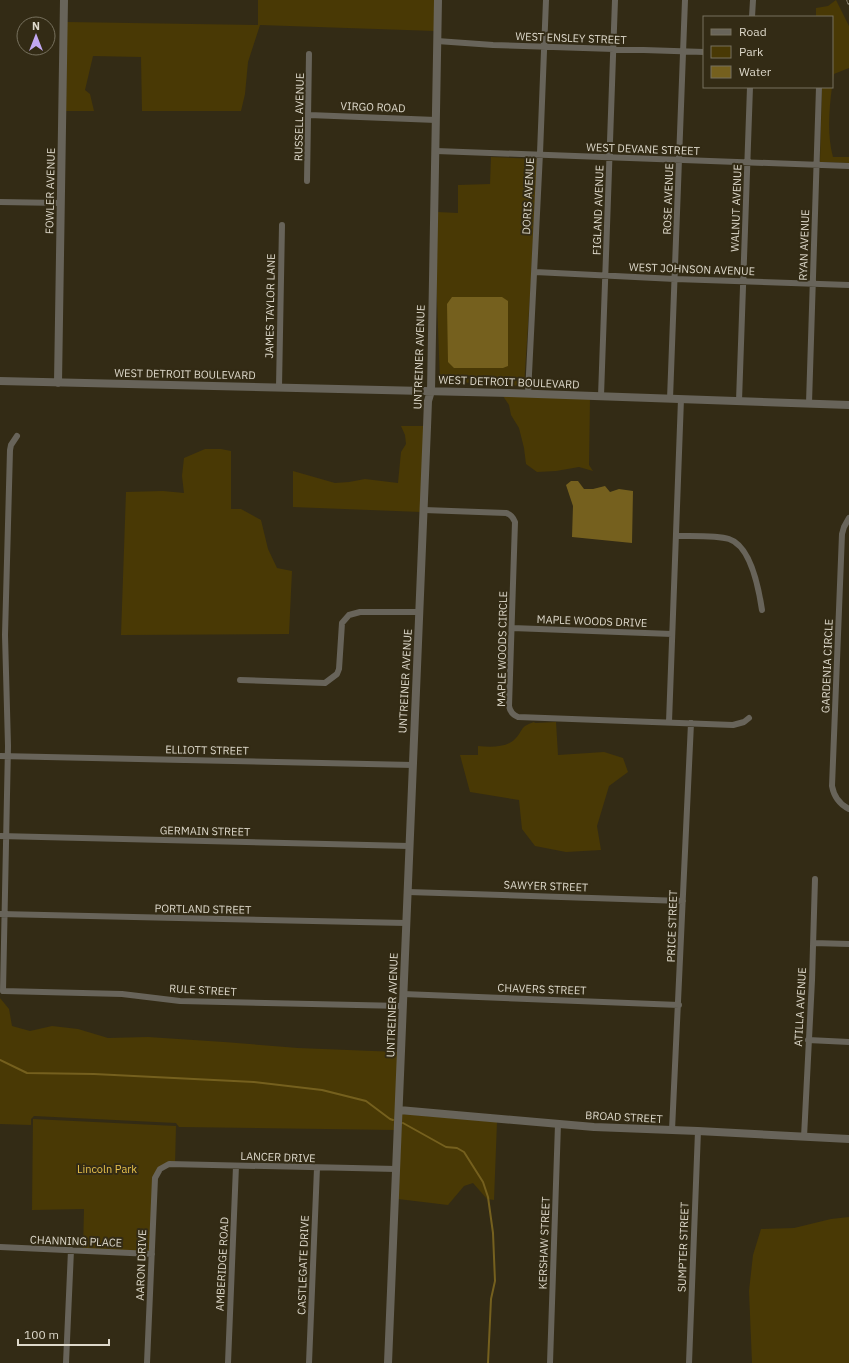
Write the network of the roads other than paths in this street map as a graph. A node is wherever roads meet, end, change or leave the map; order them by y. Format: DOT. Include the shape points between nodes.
graph roads {
  1 [pos="64,0"];
  2 [pos="438,0"];
  3 [pos="546,0"];
  4 [pos="615,0"];
  5 [pos="685,0"];
  6 [pos="753,0"];
  7 [pos="752,16"];
  8 [pos="437,41"];
  9 [pos="544,47"];
  10 [pos="614,50"];
  11 [pos="683,51"];
  12 [pos="703,52"];
  13 [pos="309,54"];
  14 [pos="750,88"];
  15 [pos="819,88"];
  16 [pos="309,115"];
  17 [pos="436,120"];
  18 [pos="436,151"];
  19 [pos="540,155"];
  20 [pos="610,158"];
  21 [pos="679,161"];
  22 [pos="748,163"];
  23 [pos="816,165"];
  24 [pos="849,166"];
  25 [pos="308,180"];
  26 [pos="0,202"];
  27 [pos="61,203"];
  28 [pos="282,225"];
  29 [pos="535,272"];
  30 [pos="606,276"];
  31 [pos="675,279"];
  32 [pos="744,282"];
  33 [pos="813,284"];
  34 [pos="849,285"];
  35 [pos="0,381"];
  36 [pos="58,383"];
  37 [pos="279,387"];
  38 [pos="431,391"];
  39 [pos="528,394"];
  40 [pos="601,396"];
  41 [pos="670,399"];
  42 [pos="681,399"];
  43 [pos="739,401"];
  44 [pos="809,404"];
  45 [pos="849,405"];
  46 [pos="17,436"];
  47 [pos="424,510"];
  48 [pos="849,518"];
  49 [pos="676,536"];
  50 [pos="762,610"];
  51 [pos="420,612"];
  52 [pos="512,628"];
  53 [pos="672,634"];
  54 [pos="240,680"];
  55 [pos="749,718"];
  56 [pos="669,722"];
  57 [pos="691,723"];
  58 [pos="0,756"];
  59 [pos="8,756"];
  60 [pos="413,765"];
  61 [pos="849,808"];
  62 [pos="3,836"];
  63 [pos="409,846"];
  64 [pos="815,879"];
  65 [pos="408,892"];
  66 [pos="683,901"];
  67 [pos="2,914"];
  68 [pos="406,923"];
  69 [pos="813,943"];
  70 [pos="849,944"];
  71 [pos="403,994"];
  72 [pos="679,1005"];
  73 [pos="403,1006"];
  74 [pos="808,1040"];
  75 [pos="849,1042"];
  76 [pos="399,1110"];
  77 [pos="558,1124"];
  78 [pos="672,1130"];
  79 [pos="698,1131"];
  80 [pos="804,1137"];
  81 [pos="849,1139"];
  82 [pos="236,1166"];
  83 [pos="317,1168"];
  84 [pos="160,1169"];
  85 [pos="396,1169"];
  86 [pos="0,1247"];
  87 [pos="71,1250"];
  88 [pos="152,1254"];
  89 [pos="66,1363"];
  90 [pos="147,1363"];
  91 [pos="228,1363"];
  92 [pos="309,1363"];
  93 [pos="388,1363"];
  94 [pos="550,1363"];
  95 [pos="689,1363"];
  1 -- 27 [label="street, FOWLER AVENUE"];
  2 -- 8 [label="street, UNTREINER AVENUE"];
  3 -- 9 [label="street, DORIS AVENUE"];
  4 -- 10 [label="street, FIGLAND AVENUE"];
  5 -- 11 [label="street, ROSE AVENUE"];
  6 -- 7 [label="street"];
  8 -- 9 [label="street, WEST ENSLEY STREET"];
  8 -- 17 [label="street, UNTREINER AVENUE"];
  9 -- 10 [label="street, WEST ENSLEY STREET"];
  9 -- 19 [label="street, DORIS AVENUE"];
  10 -- 11 [label="street, WEST ENSLEY STREET"];
  10 -- 20 [label="street, FIGLAND AVENUE"];
  11 -- 12 [label="street, WEST ENSLEY STREET"];
  11 -- 21 [label="street, ROSE AVENUE"];
  13 -- 16 [label="street, RUSSELL AVENUE"];
  14 -- 22 [label="street, WALNUT AVENUE"];
  15 -- 23 [label="street, RYAN AVENUE"];
  16 -- 17 [label="street, VIRGO ROAD"];
  16 -- 25 [label="street, RUSSELL AVENUE"];
  17 -- 18 [label="street, UNTREINER AVENUE"];
  18 -- 19 [label="street, WEST DEVANE STREET"];
  18 -- 38 [label="street, UNTREINER AVENUE"];
  19 -- 20 [label="street, WEST DEVANE STREET"];
  19 -- 29 [label="street, DORIS AVENUE"];
  20 -- 21 [label="street, WEST DEVANE STREET"];
  20 -- 30 [label="street, FIGLAND AVENUE"];
  21 -- 22 [label="street, WEST DEVANE STREET"];
  21 -- 31 [label="street, ROSE AVENUE"];
  22 -- 23 [label="street, WEST DEVANE STREET"];
  22 -- 32 [label="street, WALNUT AVENUE"];
  23 -- 24 [label="street, WEST DEVANE STREET"];
  23 -- 33 [label="street, RYAN AVENUE"];
  26 -- 27 [label="street"];
  27 -- 36 [label="street, FOWLER AVENUE"];
  28 -- 37 [label="street, JAMES TAYLOR LANE"];
  29 -- 30 [label="street, WEST JOHNSON AVENUE"];
  29 -- 39 [label="street, DORIS AVENUE"];
  30 -- 31 [label="street, WEST JOHNSON AVENUE"];
  30 -- 40 [label="street, FIGLAND AVENUE"];
  31 -- 32 [label="street, WEST JOHNSON AVENUE"];
  31 -- 41 [label="street, ROSE AVENUE"];
  32 -- 33 [label="street, WEST JOHNSON AVENUE"];
  32 -- 43 [label="street, WALNUT AVENUE"];
  33 -- 34 [label="street, WEST JOHNSON AVENUE"];
  33 -- 44 [label="street, RYAN AVENUE"];
  35 -- 36 [label="street, WEST DETROIT BOULEVARD"];
  36 -- 37 [label="street, WEST DETROIT BOULEVARD"];
  37 -- 38 [label="street, WEST DETROIT BOULEVARD"];
  38 -- 39 [label="street, WEST DETROIT BOULEVARD"];
  38 -- 47 [label="street, UNTREINER AVENUE" via="428,401"];
  39 -- 40 [label="street, WEST DETROIT BOULEVARD"];
  40 -- 41 [label="street, WEST DETROIT BOULEVARD"];
  41 -- 42 [label="street, WEST DETROIT BOULEVARD"];
  42 -- 43 [label="street, WEST DETROIT BOULEVARD"];
  42 -- 49 [label="street"];
  43 -- 44 [label="street, WEST DETROIT BOULEVARD"];
  44 -- 45 [label="street, WEST DETROIT BOULEVARD"];
  46 -- 59 [label="street" via="11,445 9,473 5,627"];
  47 -- 51 [label="street, UNTREINER AVENUE"];
  47 -- 52 [label="street, MAPLE WOODS CIRCLE" via="506,513 514,518"];
  48 -- 61 [label="street, GARDENIA CIRCLE" via="842,534 832,786 836,798"];
  49 -- 50 [label="street" via="724,538 736,542 750,563"];
  49 -- 53 [label="street"];
  51 -- 54 [label="street" via="360,612 349,615 342,623 339,669 337,674 325,683"];
  51 -- 60 [label="street, UNTREINER AVENUE"];
  52 -- 53 [label="street, MAPLE WOODS DRIVE"];
  52 -- 56 [label="street, MAPLE WOODS CIRCLE" via="509,706 514,715"];
  53 -- 56 [label="street"];
  55 -- 57 [label="street, MAPLE WOODS CIRCLE" via="733,725"];
  56 -- 57 [label="street, MAPLE WOODS CIRCLE"];
  57 -- 66 [label="street, PRICE STREET"];
  58 -- 59 [label="street, ELLIOTT STREET"];
  59 -- 60 [label="street, ELLIOTT STREET"];
  59 -- 62 [label="street"];
  60 -- 63 [label="street, UNTREINER AVENUE"];
  62 -- 63 [label="street, GERMAIN STREET"];
  62 -- 67 [label="street"];
  63 -- 65 [label="street, UNTREINER AVENUE"];
  64 -- 69 [label="street, ATILLA AVENUE"];
  65 -- 66 [label="street, SAWYER STREET"];
  65 -- 68 [label="street, UNTREINER AVENUE"];
  66 -- 72 [label="street, PRICE STREET"];
  67 -- 68 [label="street, PORTLAND STREET"];
  67 -- 73 [label="street, RULE STREET" via="3,991 122,994 180,1001"];
  68 -- 71 [label="street, UNTREINER AVENUE"];
  69 -- 70 [label="street"];
  69 -- 74 [label="street, ATILLA AVENUE"];
  71 -- 72 [label="street, CHAVERS STREET"];
  71 -- 73 [label="street, UNTREINER AVENUE"];
  72 -- 78 [label="street, PRICE STREET"];
  73 -- 76 [label="street, UNTREINER AVENUE"];
  74 -- 75 [label="street"];
  74 -- 80 [label="street, ATILLA AVENUE"];
  76 -- 77 [label="street, BROAD STREET"];
  76 -- 85 [label="street, UNTREINER AVENUE"];
  77 -- 78 [label="street, BROAD STREET"];
  77 -- 94 [label="street, KERSHAW STREET"];
  78 -- 79 [label="street, BROAD STREET"];
  79 -- 80 [label="street, BROAD STREET"];
  79 -- 95 [label="street, SUMPTER STREET"];
  80 -- 81 [label="street, BROAD STREET"];
  82 -- 83 [label="street, LANCER DRIVE"];
  82 -- 84 [label="street, LANCER DRIVE" via="169,1164"];
  82 -- 91 [label="street, AMBERIDGE ROAD"];
  83 -- 85 [label="street, LANCER DRIVE"];
  83 -- 92 [label="street, CASTLEGATE DRIVE"];
  84 -- 88 [label="street, AARON DRIVE" via="155,1178"];
  85 -- 93 [label="street, UNTREINER AVENUE"];
  86 -- 87 [label="street, CHANNING PLACE"];
  87 -- 88 [label="street, CHANNING PLACE"];
  87 -- 89 [label="street"];
  88 -- 90 [label="street, AARON DRIVE"];
}
